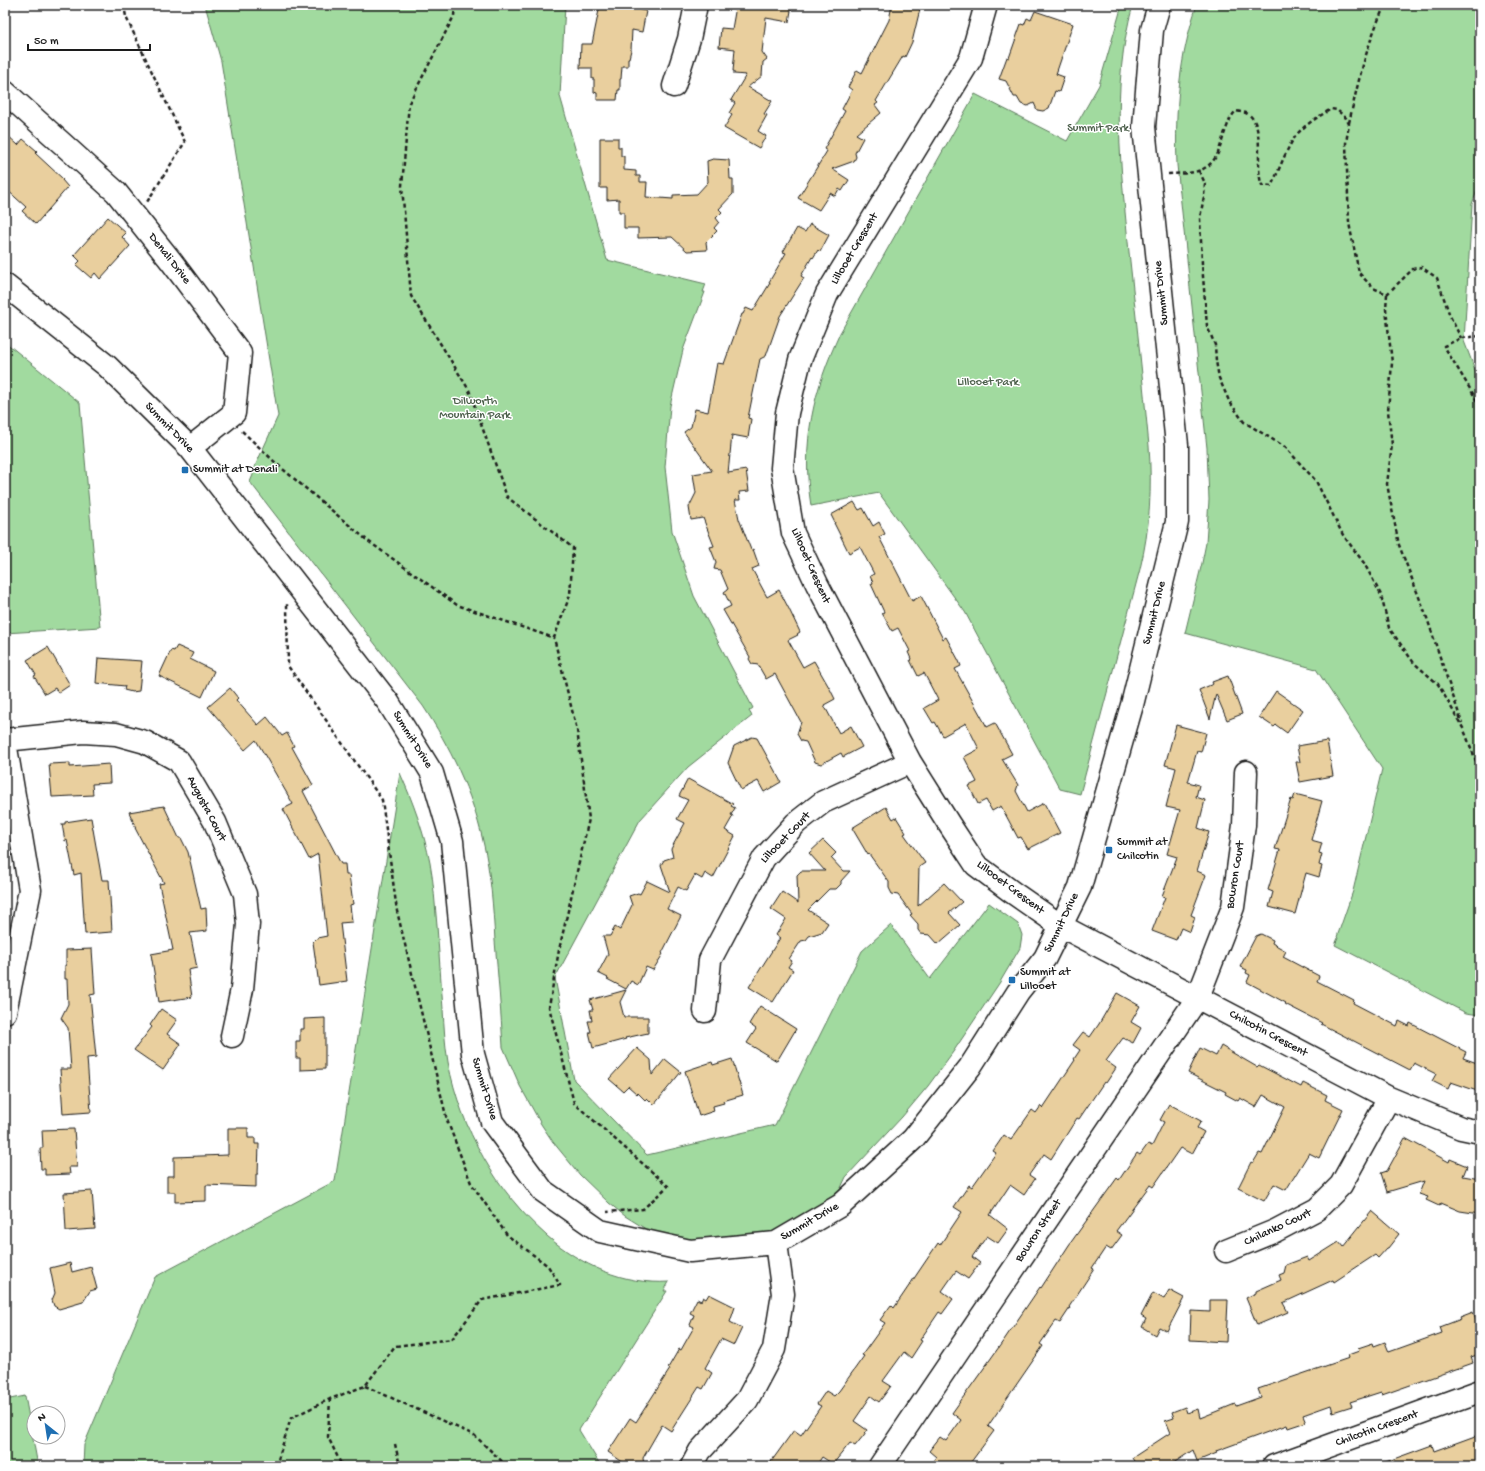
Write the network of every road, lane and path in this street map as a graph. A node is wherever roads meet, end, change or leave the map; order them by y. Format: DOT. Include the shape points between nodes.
graph roads {
  1 [pos="124,5"];
  2 [pos="455,5"];
  3 [pos="696,5"];
  4 [pos="986,5"];
  5 [pos="1159,5"];
  6 [pos="1385,5"];
  7 [pos="674,86"];
  8 [pos="5,92"];
  9 [pos="1349,124"];
  10 [pos="1199,171"];
  11 [pos="1149,176"];
  12 [pos="137,218"];
  13 [pos="5,285"];
  14 [pos="1387,294"];
  15 [pos="1480,336"];
  16 [pos="1461,338"];
  17 [pos="1480,409"];
  18 [pos="227,418"];
  19 [pos="190,448"];
  20 [pos="287,603"];
  21 [pos="554,638"];
  22 [pos="1464,730"];
  23 [pos="5,741"];
  24 [pos="910,762"];
  25 [pos="1480,771"];
  26 [pos="1246,772"];
  27 [pos="1061,926"];
  28 [pos="1198,997"];
  29 [pos="705,1011"];
  30 [pos="5,1012"];
  31 [pos="232,1036"];
  32 [pos="1389,1098"];
  33 [pos="1480,1132"];
  34 [pos="606,1212"];
  35 [pos="776,1242"];
  36 [pos="1226,1251"];
  37 [pos="365,1386"];
  38 [pos="1480,1391"];
  39 [pos="330,1399"];
  40 [pos="395,1444"];
  41 [pos="276,1466"];
  42 [pos="342,1466"];
  43 [pos="400,1466"];
  44 [pos="507,1466"];
  45 [pos="692,1466"];
  46 [pos="880,1466"];
  47 [pos="1274,1466"];
  1 -- 12 [label="path" via="126,17 185,142"];
  2 -- 21 [label="path" via="454,16 409,103 402,186 411,296 469,390 507,497 573,548 570,595"];
  3 -- 7 [label="street" via="689,39"];
  4 -- 24 [label="street, Lillooet Crescent" via="971,58 827,294 800,360 787,413 782,468 793,533"];
  5 -- 11 [label="street, Summit Drive" via="1152,30 1144,126"];
  6 -- 9 [label="path" via="1366,53"];
  8 -- 12 [label="street, Denali Drive" via="116,192"];
  9 -- 10 [label="path" via="1337,110 1331,110 1311,122 1293,140 1271,186 1262,185 1259,178 1258,135 1253,118 1236,111 1230,116 1211,165"];
  9 -- 14 [label="path" via="1346,143 1349,223 1359,273 1373,288"];
  10 -- 11 [label="path"];
  10 -- 22 [label="path" via="1205,183 1200,218 1207,326 1215,344 1219,378 1229,401 1244,422 1285,447 1316,481 1343,535 1364,563 1381,595 1389,628 1414,663 1438,684"];
  11 -- 27 [label="street, Summit Drive" via="1177,445 1177,522 1132,705 1085,872"];
  12 -- 18 [label="street, Denali Drive" via="240,353 234,413"];
  13 -- 19 [label="street, Summit Drive" via="107,366"];
  14 -- 16 [label="path" via="1413,269 1421,267 1437,278 1450,316"];
  14 -- 22 [label="path" via="1386,308 1392,363 1388,411 1392,445 1387,484 1399,545 1427,618"];
  15 -- 16 [label="path"];
  16 -- 17 [label="path" via="1444,346"];
  18 -- 19 [label="street, Denali Drive"];
  18 -- 21 [label="path" via="368,541 457,605"];
  19 -- 35 [label="street, Summit Drive" via="388,702 432,773 452,841 473,1054 492,1122 543,1191 600,1231 690,1251"];
  20 -- 37 [label="path" via="288,666 382,800 397,911 447,1120 471,1183 507,1235 548,1266 560,1285 482,1300 452,1339 395,1346"];
  21 -- 34 [label="path" via="577,730 589,819 559,950 549,1007 574,1103 668,1186 643,1209"];
  22 -- 25 [label="path"];
  23 -- 30 [label="street" via="30,890"];
  23 -- 31 [label="street, Augusta Court" via="83,732 116,734 145,742 180,761 215,822 245,894 248,924 242,989"];
  24 -- 27 [label="street, Lillooet Crescent" via="976,864"];
  24 -- 29 [label="street, Lillooet Court" via="823,802 796,823 764,858 710,960"];
  26 -- 28 [label="street, Bowron Court" via="1244,824 1233,907"];
  27 -- 28 [label="street, Chilcotin Crescent"];
  27 -- 35 [label="street, Summit Drive" via="1045,958 1018,992 970,1067 913,1139 841,1205"];
  28 -- 32 [label="street, Chilcotin Crescent"];
  28 -- 46 [label="street, Bowron Street"];
  32 -- 33 [label="street, Chilcotin Crescent" via="1461,1128"];
  32 -- 36 [label="street, Chilanko Court" via="1341,1184 1317,1209 1275,1231"];
  35 -- 45 [label="street" via="784,1294 774,1349 747,1400 700,1451"];
  37 -- 39 [label="path"];
  37 -- 44 [label="path" via="474,1435"];
  38 -- 47 [label="street, Chilcotin Crescent"];
  39 -- 41 [label="path" via="291,1418"];
  39 -- 42 [label="path" via="328,1437"];
  40 -- 43 [label="path"];
}
